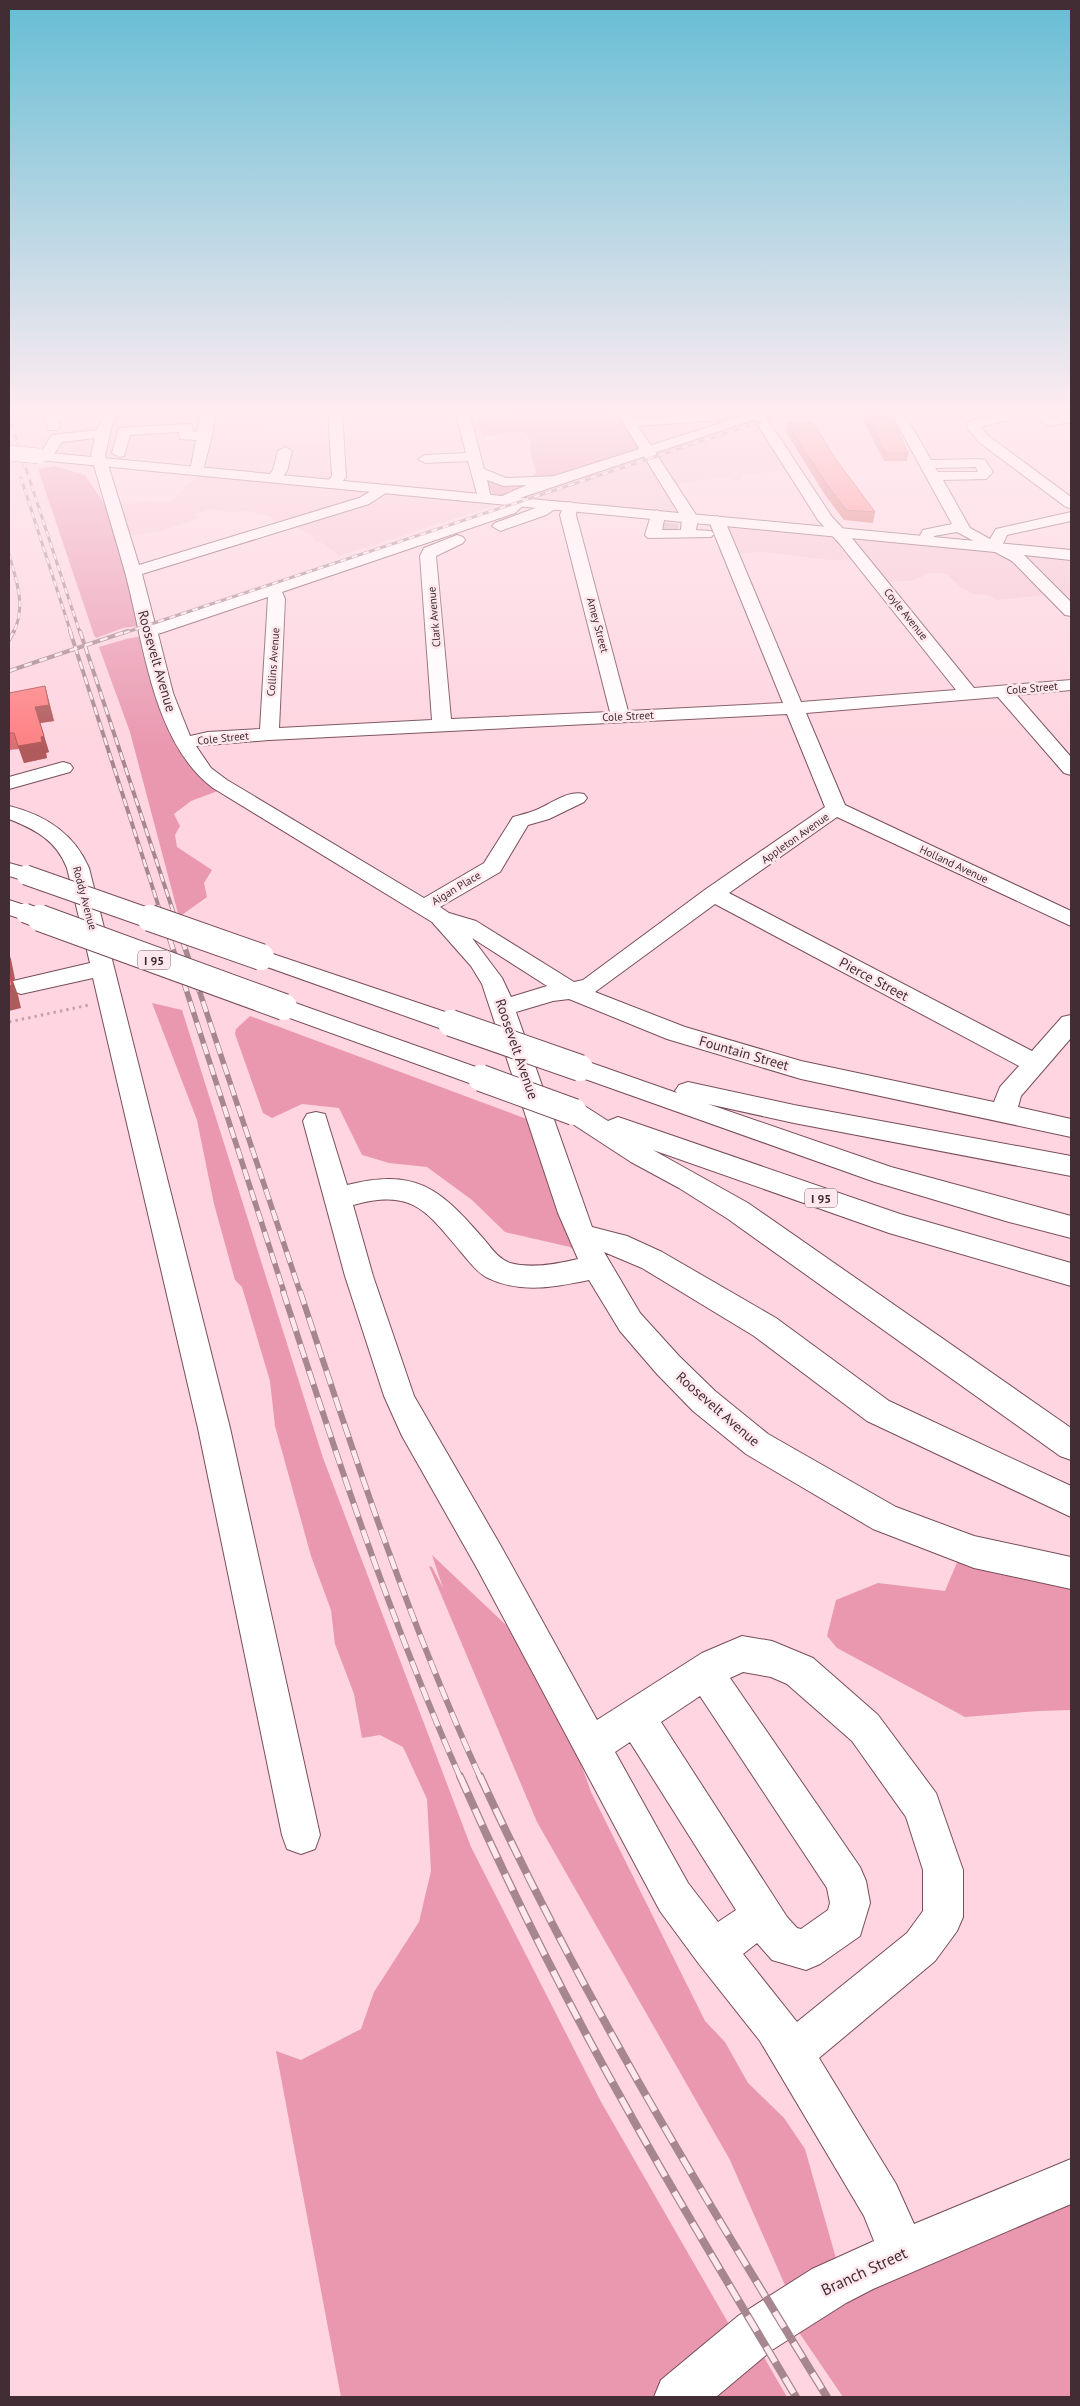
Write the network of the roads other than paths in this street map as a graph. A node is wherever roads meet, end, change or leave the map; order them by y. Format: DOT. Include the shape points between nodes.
graph roads {
  1 [pos="119,523"];
  2 [pos="292,523"];
  3 [pos="438,523"];
  4 [pos="471,523"];
  5 [pos="507,523"];
  6 [pos="570,523"];
  7 [pos="654,523"];
  8 [pos="672,523"];
  9 [pos="829,523"];
  10 [pos="959,523"];
  11 [pos="1042,523"];
  12 [pos="673,527"];
  13 [pos="719,528"];
  14 [pos="962,528"];
  15 [pos="839,533"];
  16 [pos="925,541"];
  17 [pos="994,547"];
  18 [pos="1071,555"];
  19 [pos="133,572"];
  20 [pos="272,591"];
  21 [pos="1071,611"];
  22 [pos="146,625"];
  23 [pos="1071,685"];
  24 [pos="1003,691"];
  25 [pos="969,694"];
  26 [pos="795,708"];
  27 [pos="620,716"];
  28 [pos="442,725"];
  29 [pos="269,734"];
  30 [pos="184,743"];
  31 [pos="63,768"];
  32 [pos="1071,769"];
  33 [pos="9,783"];
  34 [pos="577,798"];
  35 [pos="836,809"];
  36 [pos="9,812"];
  37 [pos="17,872"];
  38 [pos="714,894"];
  39 [pos="17,910"];
  40 [pos="432,912"];
  41 [pos="1071,919"];
  42 [pos="21,986"];
  43 [pos="108,986"];
  44 [pos="571,991"];
  45 [pos="503,1008"];
  46 [pos="1071,1023"];
  47 [pos="1034,1063"];
  48 [pos="580,1068"];
  49 [pos="574,1112"];
  50 [pos="1003,1114"];
  51 [pos="316,1121"];
  52 [pos="1071,1128"];
  53 [pos="1071,1166"];
  54 [pos="338,1198"];
  55 [pos="1071,1227"];
  56 [pos="582,1236"];
  57 [pos="596,1267"];
  58 [pos="1071,1274"];
  59 [pos="1071,1446"];
  60 [pos="1071,1502"];
  61 [pos="1071,1573"];
  62 [pos="706,1672"];
  63 [pos="636,1716"];
  64 [pos="590,1746"];
  65 [pos="301,1835"];
  66 [pos="763,1915"];
  67 [pos="713,1950"];
  68 [pos="792,2053"];
  69 [pos="1071,2181"];
  70 [pos="903,2253"];
  71 [pos="678,2397"];
  1 -- 19 [label="main road, Roosevelt Avenue"];
  2 -- 19 [label="main road"];
  3 -- 22 [label="main road"];
  4 -- 20 [label="main road"];
  5 -- 28 [label="main road, Clark Avenue" via="437,547 428,556"];
  6 -- 27 [label="main road, Amey Street"];
  7 -- 12 [label="main road"];
  8 -- 12 [label="main road"];
  9 -- 15 [label="main road, Coyle Avenue"];
  10 -- 14 [label="main road"];
  11 -- 17 [label="main road" via="1001,532"];
  12 -- 13 [label="main road"];
  13 -- 15 [label="main road"];
  13 -- 26 [label="main road, Appleton Avenue"];
  14 -- 16 [label="main road" via="928,533"];
  14 -- 17 [label="main road"];
  15 -- 16 [label="main road"];
  15 -- 25 [label="main road, Coyle Avenue"];
  16 -- 17 [label="main road"];
  17 -- 18 [label="main road"];
  17 -- 21 [label="main road" via="1018,558"];
  19 -- 22 [label="main road, Roosevelt Avenue"];
  20 -- 22 [label="main road"];
  20 -- 29 [label="main road, Collins Avenue" via="277,599"];
  22 -- 30 [label="main road, Roosevelt Avenue" via="164,693"];
  23 -- 24 [label="main road, Cole Street"];
  24 -- 25 [label="main road, Cole Street"];
  24 -- 32 [label="main road"];
  25 -- 26 [label="main road, Cole Street"];
  26 -- 27 [label="main road, Cole Street"];
  26 -- 35 [label="main road, Appleton Avenue"];
  27 -- 28 [label="main road, Cole Street"];
  28 -- 29 [label="main road, Cole Street"];
  29 -- 30 [label="main road, Cole Street"];
  30 -- 40 [label="main road, Roosevelt Avenue" via="198,765 220,784"];
  31 -- 33 [label="main road"];
  34 -- 40 [label="main road, Aigan Place" via="542,815 520,821 492,867"];
  35 -- 38 [label="main road, Appleton Avenue"];
  35 -- 41 [label="main road, Holland Avenue"];
  36 -- 43 [label="main road, Roddy Avenue" via="51,831 71,850"];
  37 -- 48 [label="main road, bridge"];
  38 -- 44 [label="main road, Appleton Avenue" via="591,985"];
  38 -- 47 [label="main road, Pierce Street"];
  39 -- 49 [label="main road, I 95, bridge"];
  40 -- 44 [label="main road, Fountain Street" via="468,926"];
  40 -- 45 [label="main road, Roosevelt Avenue" via="479,961 494,982"];
  42 -- 43 [label="main road"];
  43 -- 65 [label="main road, Roddy Avenue" via="214,1428"];
  44 -- 45 [label="main road, Appleton Avenue" via="550,993"];
  44 -- 50 [label="main road, Fountain Street" via="644,1022 801,1070"];
  45 -- 56 [label="main road, Roosevelt Avenue"];
  46 -- 47 [label="main road"];
  47 -- 50 [label="main road" via="1009,1093"];
  48 -- 53 [label="main road" via="794,1114"];
  48 -- 55 [label="main road" via="887,1175"];
  49 -- 58 [label="main road, I 95" via="888,1220"];
  49 -- 59 [label="main road" via="640,1155 738,1211"];
  50 -- 52 [label="main road, Fountain Street"];
  51 -- 54 [label="main road"];
  54 -- 57 [label="main road" via="395,1187 422,1194 441,1209 488,1262 497,1270 510,1274 541,1276"];
  54 -- 64 [label="main road" via="359,1276 406,1411"];
  56 -- 57 [label="main road, Roosevelt Avenue"];
  56 -- 60 [label="main road" via="617,1244 652,1260 766,1327 878,1411"];
  57 -- 61 [label="main road, Roosevelt Avenue" via="630,1322 668,1365 704,1401 757,1444 885,1518 974,1552"];
  62 -- 63 [label="main road"];
  62 -- 66 [label="main road" via="846,1881 850,1903 846,1922 806,1950 786,1946"];
  62 -- 68 [label="main road" via="742,1654 772,1659 800,1671 865,1728 922,1808 943,1870 943,1917 921,1947"];
  63 -- 64 [label="main road"];
  63 -- 66 [label="main road"];
  64 -- 67 [label="main road" via="674,1897"];
  66 -- 67 [label="main road"];
  67 -- 68 [label="main road" via="775,2026"];
  68 -- 70 [label="main road" via="872,2184"];
  69 -- 70 [label="main road, Branch Street"];
  70 -- 71 [label="main road, Branch Street" via="829,2286 755,2334"];
}
